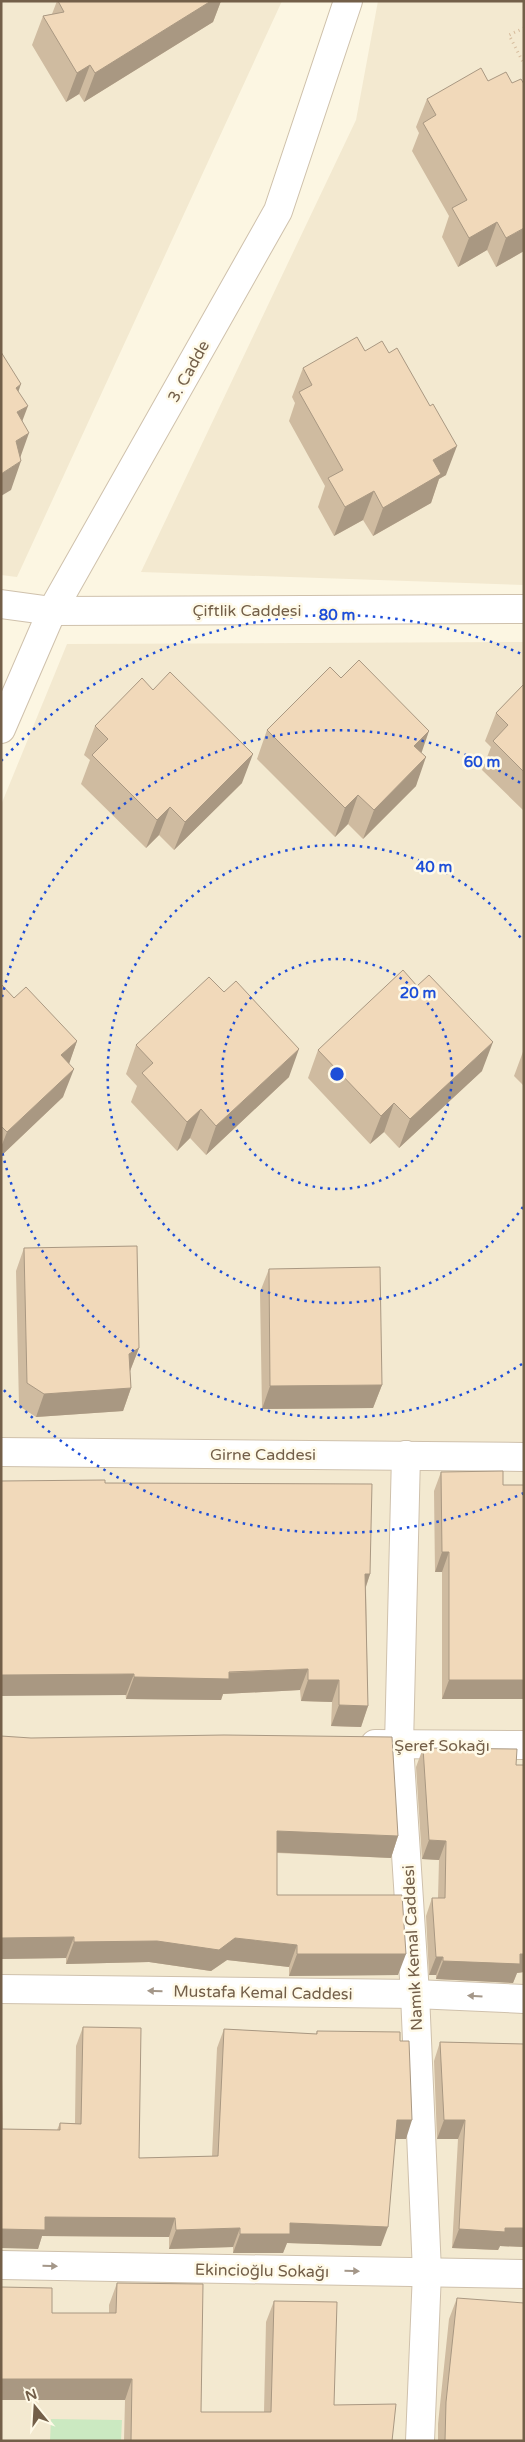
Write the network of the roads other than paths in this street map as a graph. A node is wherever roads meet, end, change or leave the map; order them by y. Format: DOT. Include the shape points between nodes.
graph roads {
  1 [pos="348,1"];
  2 [pos="1,604"];
  3 [pos="524,609"];
  4 [pos="52,611"];
  5 [pos="1,729"];
  6 [pos="1,1452"];
  7 [pos="406,1455"];
  8 [pos="524,1456"];
  9 [pos="349,1744"];
  10 [pos="399,1745"];
  11 [pos="524,1745"];
  12 [pos="1,1989"];
  13 [pos="416,1994"];
  14 [pos="524,1999"];
  15 [pos="1,2265"];
  16 [pos="427,2272"];
  17 [pos="524,2274"];
  18 [pos="420,2441"];
  1 -- 4 [label="street, 3. Cadde" via="278,211"];
  2 -- 4 [label="street, Çiftlik Caddesi"];
  3 -- 4 [label="street, Çiftlik Caddesi"];
  4 -- 5 [label="street, 3. Cadde"];
  6 -- 7 [label="street, Girne Caddesi"];
  7 -- 8 [label="street, Girne Caddesi"];
  7 -- 10 [label="street, Namık Kemal Caddesi"];
  9 -- 10 [label="street, Şeref Sokağı"];
  10 -- 11 [label="street, Şeref Sokağı"];
  10 -- 13 [label="street, Namık Kemal Caddesi"];
  13 -- 12 [label="street, Mustafa Kemal Caddesi, one-way"];
  14 -- 13 [label="street, Mustafa Kemal Caddesi, one-way"];
  13 -- 16 [label="street, Namık Kemal Caddesi"];
  15 -- 16 [label="street, Ekincioğlu Sokağı, one-way"];
  16 -- 17 [label="street, Ekincioğlu Sokağı"];
  16 -- 18 [label="street, Namık Kemal Caddesi"];
}
